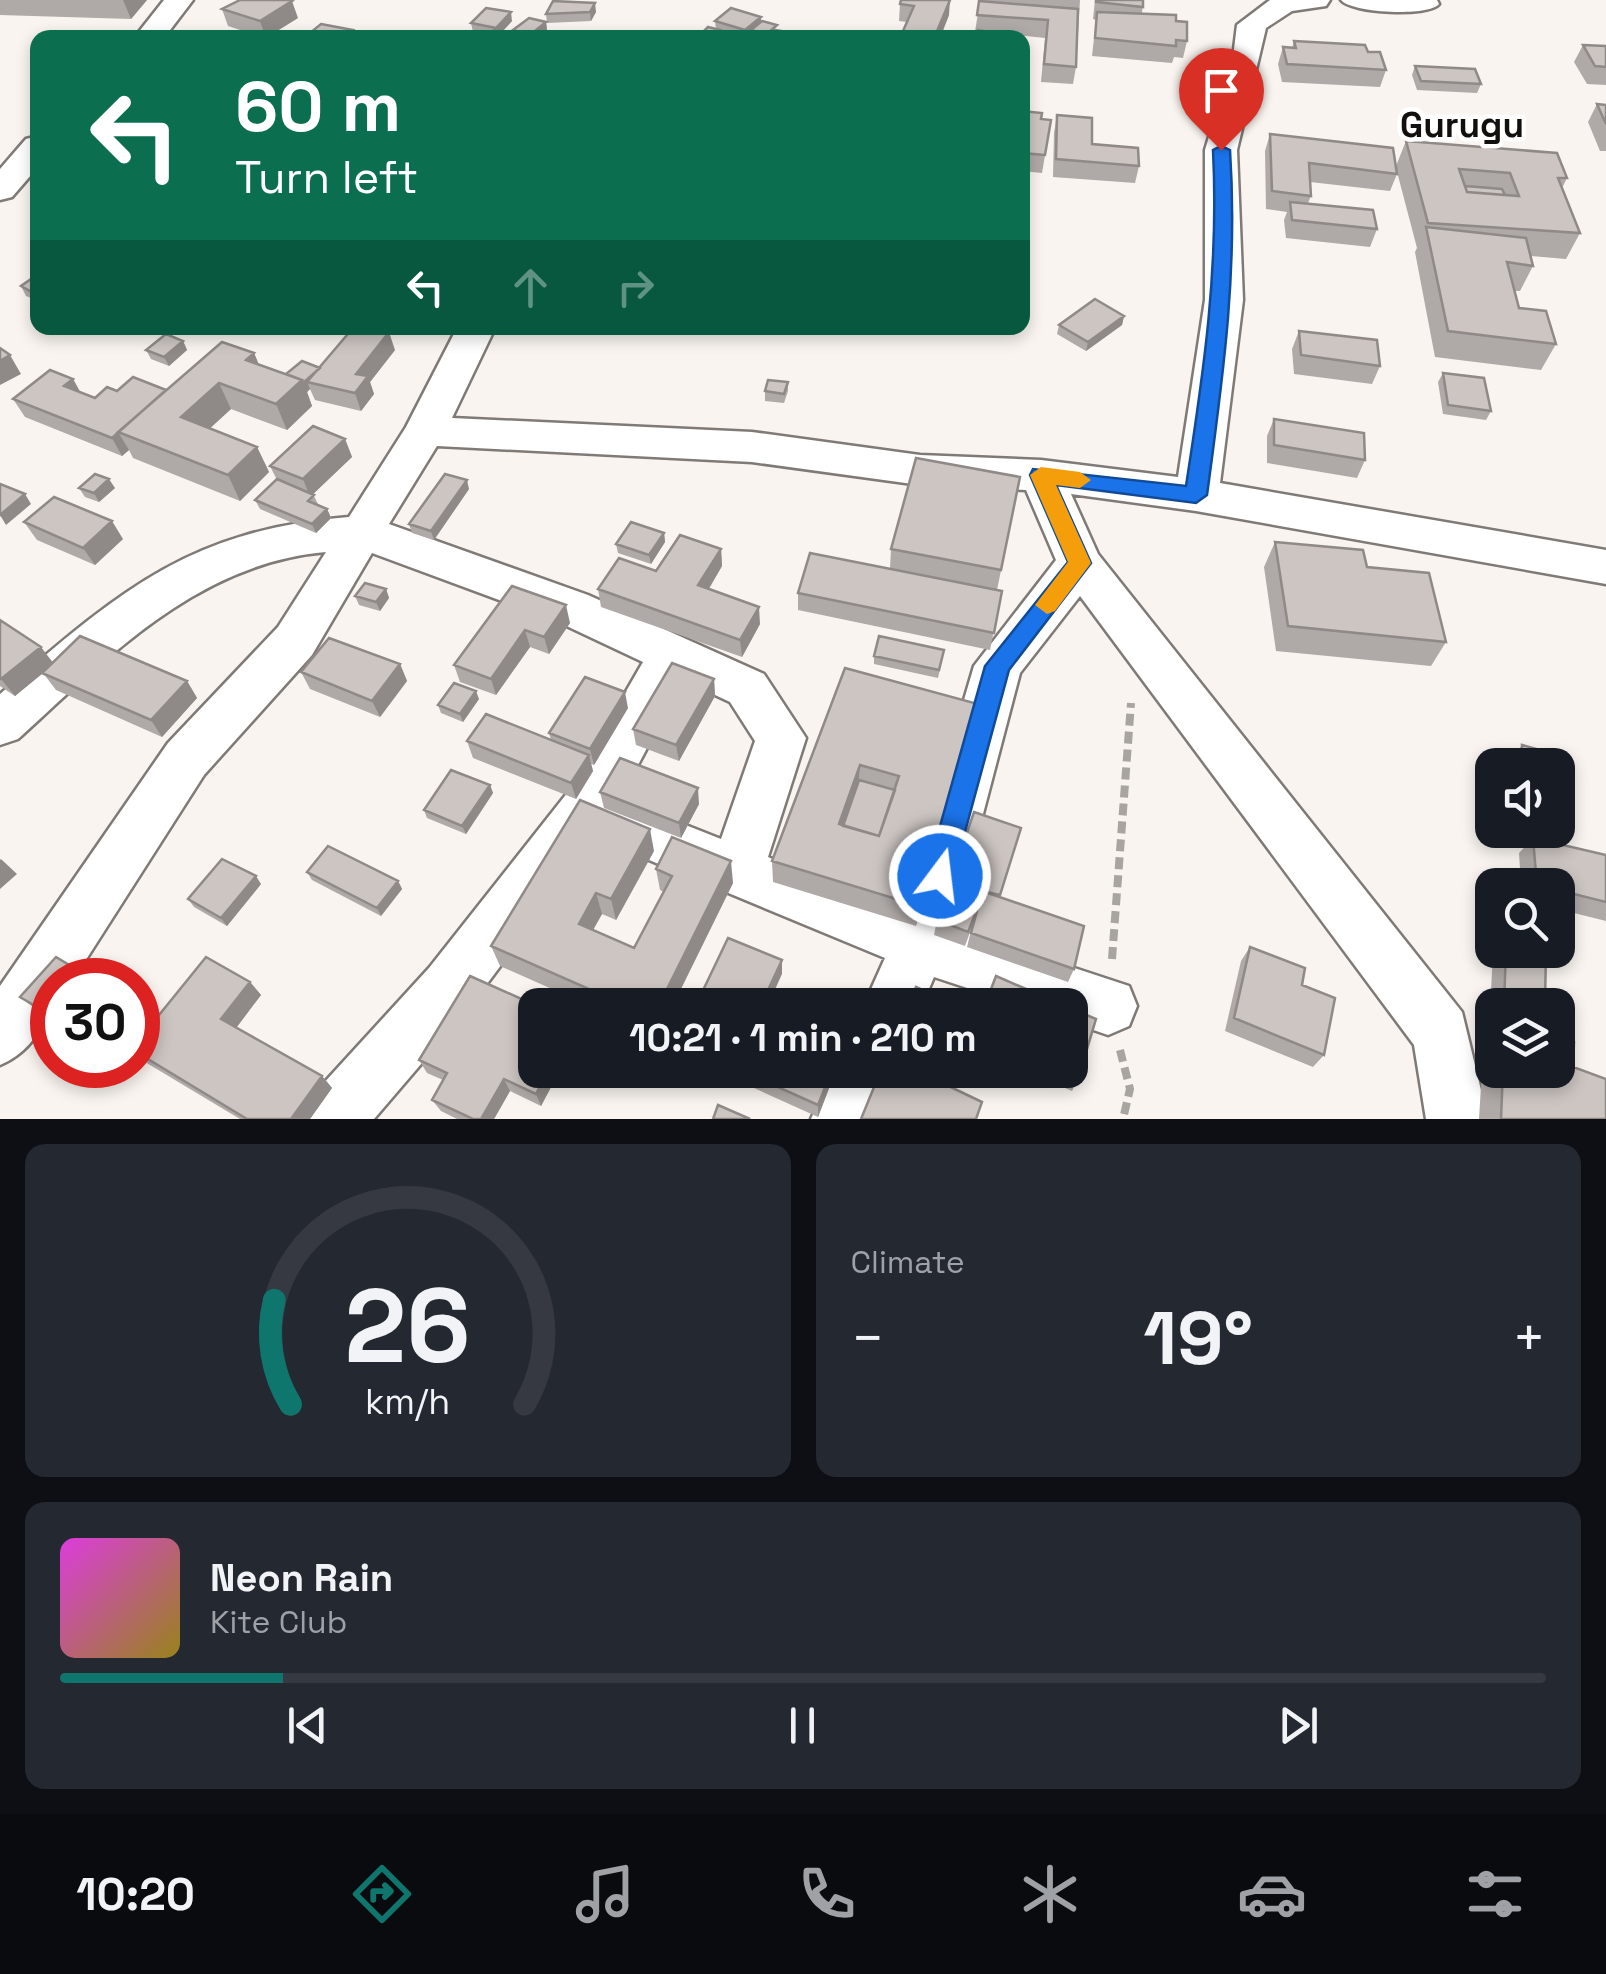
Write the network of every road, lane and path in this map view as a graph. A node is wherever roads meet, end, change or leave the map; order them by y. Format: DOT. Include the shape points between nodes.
graph roads {
  1 [pos="180,0"];
  2 [pos="1316,0"];
  3 [pos="1355,0"];
  4 [pos="1426,4"];
  5 [pos="155,30"];
  6 [pos="30,155"];
  7 [pos="0,190"];
  8 [pos="473,335"];
  9 [pos="425,431"];
  10 [pos="1041,475"];
  11 [pos="1196,495"];
  12 [pos="362,532"];
  13 [pos="1080,563"];
  14 [pos="1606,567"];
  15 [pos="1136,636"];
  16 [pos="673,653"];
  17 [pos="0,724"];
  18 [pos="587,809"];
  19 [pos="736,872"];
  20 [pos="920,946"];
  21 [pos="901,988"];
  22 [pos="1108,1006"];
  23 [pos="0,1035"];
  24 [pos="856,1088"];
  25 [pos="333,1119"];
  26 [pos="842,1119"];
  27 [pos="1123,1119"];
  28 [pos="1457,1119"];
  1 -- 5 [label="street"];
  2 -- 11 [label="street" via="1285,3 1252,24 1252,54 1234,92 1221,150 1226,237 1220,326"];
  3 -- 4 [label="street"];
  6 -- 7 [label="street"];
  8 -- 9 [label="street"];
  9 -- 10 [label="street" via="752,447 920,470"];
  9 -- 12 [label="street"];
  10 -- 11 [label="street"];
  10 -- 13 [label="street"];
  11 -- 14 [label="street"];
  12 -- 16 [label="street" via="572,608"];
  12 -- 17 [label="street" via="255,546 180,581 95,641"];
  12 -- 23 [label="street" via="295,641 186,759"];
  13 -- 15 [label="street"];
  13 -- 20 [label="street" via="998,666"];
  15 -- 22 [label="path"];
  15 -- 28 [label="street" via="1441,1033"];
  16 -- 18 [label="street"];
  16 -- 19 [label="street" via="747,688 781,738"];
  18 -- 19 [label="street"];
  18 -- 25 [label="street" via="449,988"];
  19 -- 20 [label="street"];
  20 -- 21 [label="street"];
  20 -- 22 [label="street"];
  22 -- 27 [label="path" via="1130,1089"];
  24 -- 26 [label="street"];
}
